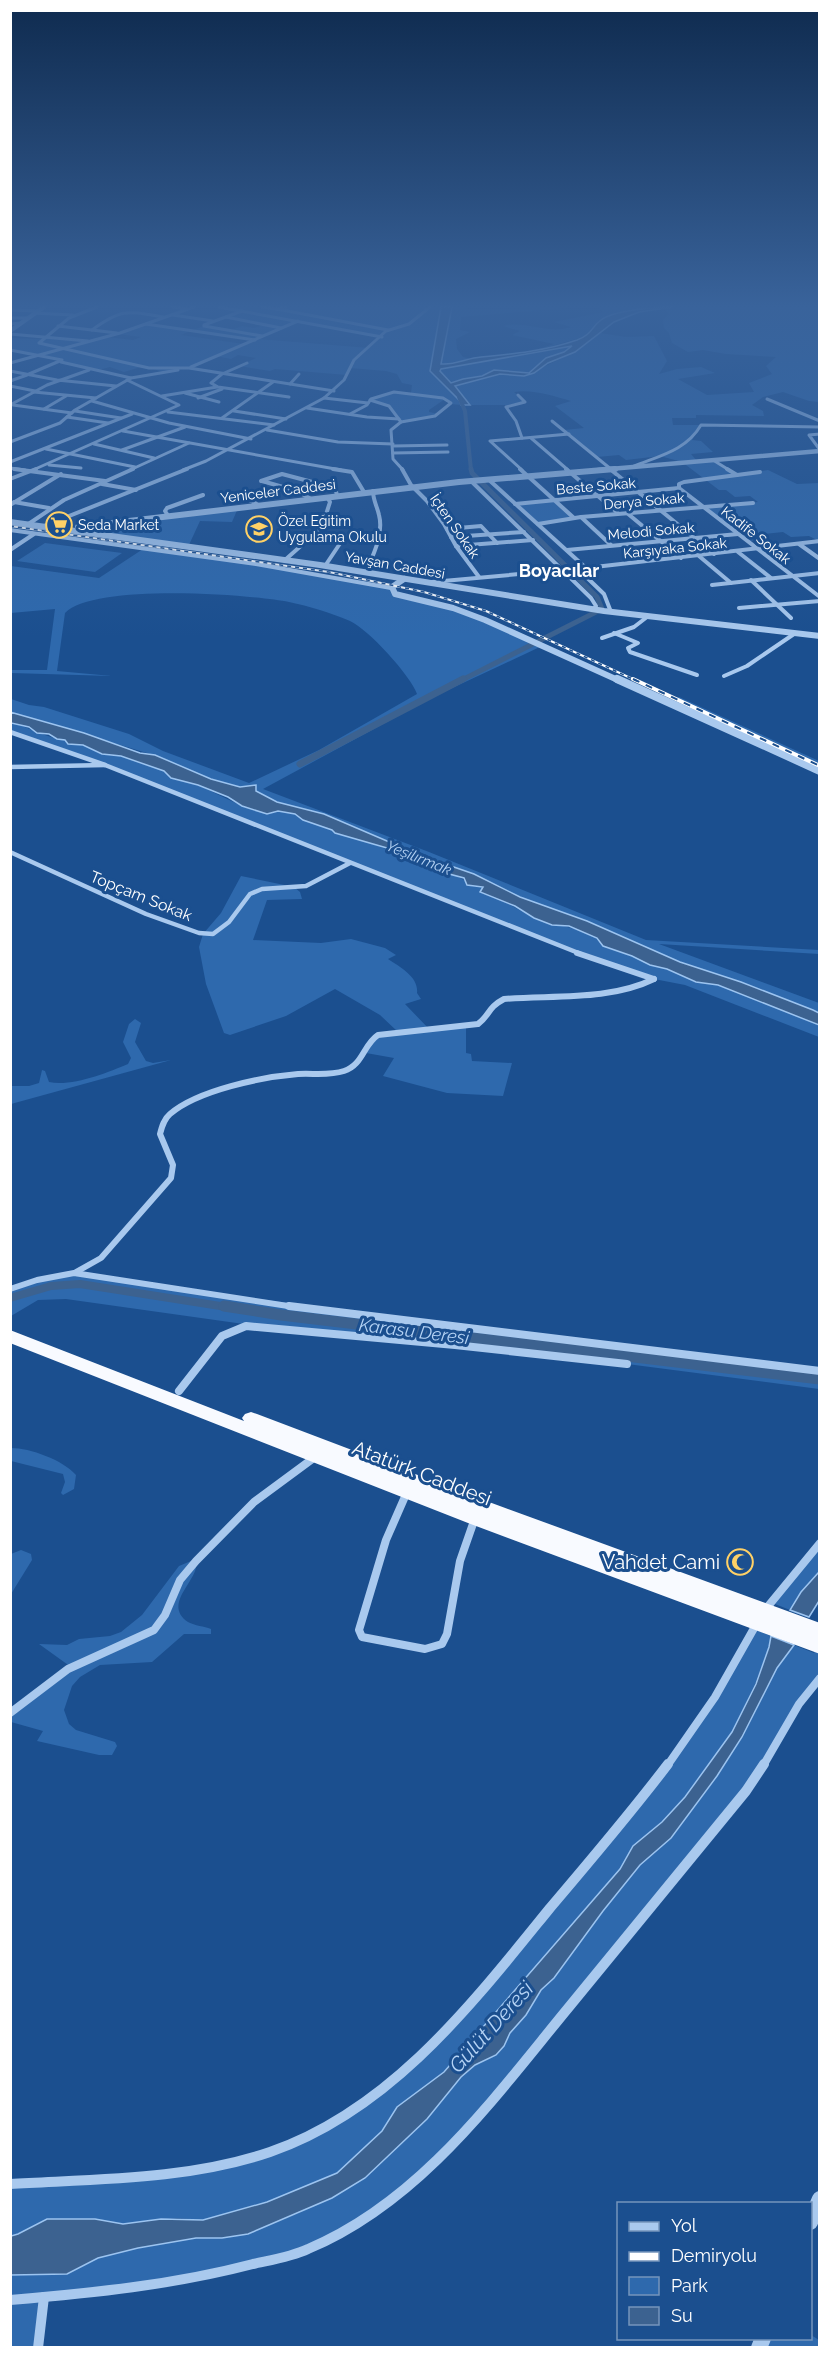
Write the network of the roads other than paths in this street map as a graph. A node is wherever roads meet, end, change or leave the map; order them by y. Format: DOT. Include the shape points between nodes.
graph roads {
  1 [pos="67,417"];
  2 [pos="114,417"];
  3 [pos="147,417"];
  4 [pos="213,417"];
  5 [pos="274,417"];
  6 [pos="291,417"];
  7 [pos="375,417"];
  8 [pos="397,417"];
  9 [pos="426,417"];
  10 [pos="513,417"];
  11 [pos="122,418"];
  12 [pos="151,418"];
  13 [pos="222,418"];
  14 [pos="287,419"];
  15 [pos="400,420"];
  16 [pos="552,421"];
  17 [pos="110,423"];
  18 [pos="275,425"];
  19 [pos="186,427"];
  20 [pos="819,428"];
  21 [pos="266,430"];
  22 [pos="123,431"];
  23 [pos="569,434"];
  24 [pos="819,434"];
  25 [pos="158,436"];
  26 [pos="522,438"];
  27 [pos="531,438"];
  28 [pos="251,439"];
  29 [pos="10,442"];
  30 [pos="191,442"];
  31 [pos="93,444"];
  32 [pos="393,445"];
  33 [pos="447,445"];
  34 [pos="46,449"];
  35 [pos="231,449"];
  36 [pos="122,450"];
  37 [pos="819,450"];
  38 [pos="448,452"];
  39 [pos="393,453"];
  40 [pos="72,454"];
  41 [pos="155,458"];
  42 [pos="713,460"];
  43 [pos="10,462"];
  44 [pos="48,464"];
  45 [pos="135,467"];
  46 [pos="632,467"];
  47 [pos="10,468"];
  48 [pos="81,468"];
  49 [pos="611,469"];
  50 [pos="33,471"];
  51 [pos="571,472"];
  52 [pos="760,472"];
  53 [pos="61,474"];
  54 [pos="737,475"];
  55 [pos="528,476"];
  56 [pos="10,479"];
  57 [pos="485,479"];
  58 [pos="473,480"];
  59 [pos="105,481"];
  60 [pos="100,484"];
  61 [pos="412,487"];
  62 [pos="679,488"];
  63 [pos="136,490"];
  64 [pos="373,490"];
  65 [pos="364,492"];
  66 [pos="640,492"];
  67 [pos="203,495"];
  68 [pos="241,495"];
  69 [pos="337,495"];
  70 [pos="327,496"];
  71 [pos="598,496"];
  72 [pos="311,499"];
  73 [pos="555,500"];
  74 [pos="12,503"];
  75 [pos="753,503"];
  76 [pos="515,504"];
  77 [pos="260,506"];
  78 [pos="704,507"];
  79 [pos="49,508"];
  80 [pos="661,510"];
  81 [pos="618,513"];
  82 [pos="627,513"];
  83 [pos="170,517"];
  84 [pos="582,517"];
  85 [pos="574,518"];
  86 [pos="10,522"];
  87 [pos="538,524"];
  88 [pos="27,525"];
  89 [pos="43,527"];
  90 [pos="62,529"];
  91 [pos="447,529"];
  92 [pos="10,530"];
  93 [pos="524,532"];
  94 [pos="34,534"];
  95 [pos="489,534"];
  96 [pos="738,534"];
  97 [pos="345,536"];
  98 [pos="451,537"];
  99 [pos="695,538"];
  100 [pos="532,540"];
  101 [pos="661,541"];
  102 [pos="819,541"];
  103 [pos="497,543"];
  104 [pos="799,544"];
  105 [pos="611,545"];
  106 [pos="456,546"];
  107 [pos="11,549"];
  108 [pos="758,549"];
  109 [pos="567,550"];
  110 [pos="738,552"];
  111 [pos="714,554"];
  112 [pos="699,556"];
  113 [pos="681,558"];
  114 [pos="819,559"];
  115 [pos="285,560"];
  116 [pos="325,566"];
  117 [pos="586,568"];
  118 [pos="575,569"];
  119 [pos="565,570"];
  120 [pos="366,572"];
  121 [pos="819,573"];
  122 [pos="792,576"];
  123 [pos="479,578"];
  124 [pos="771,578"];
  125 [pos="404,579"];
  126 [pos="751,580"];
  127 [pos="426,583"];
  128 [pos="731,583"];
  129 [pos="711,585"];
  130 [pos="391,588"];
  131 [pos="819,599"];
  132 [pos="777,605"];
  133 [pos="739,608"];
  134 [pos="601,611"];
  135 [pos="647,617"];
  136 [pos="791,618"];
  137 [pos="614,633"];
  138 [pos="794,634"];
  139 [pos="819,636"];
  140 [pos="602,638"];
  141 [pos="698,675"];
  142 [pos="724,676"];
  143 [pos="10,732"];
  144 [pos="105,765"];
  145 [pos="10,767"];
  146 [pos="819,771"];
  147 [pos="10,852"];
  148 [pos="350,862"];
  149 [pos="74,1273"];
  150 [pos="10,1289"];
  151 [pos="10,1326"];
  152 [pos="10,1336"];
  153 [pos="627,1364"];
  154 [pos="819,1371"];
  155 [pos="179,1391"];
  156 [pos="316,1456"];
  157 [pos="407,1491"];
  158 [pos="475,1518"];
  159 [pos="819,1543"];
  160 [pos="768,1619"];
  161 [pos="817,1638"];
  162 [pos="819,1678"];
  163 [pos="10,1713"];
  164 [pos="10,2184"];
  165 [pos="819,2199"];
  166 [pos="812,2217"];
  167 [pos="44,2297"];
  168 [pos="10,2300"];
  169 [pos="38,2348"];
  1 -- 17 [label="street"];
  1 -- 29 [label="street" via="57,425"];
  2 -- 11 [label="street"];
  3 -- 12 [label="street"];
  4 -- 13 [label="street"];
  5 -- 14 [label="street"];
  6 -- 14 [label="street"];
  7 -- 15 [label="street"];
  8 -- 15 [label="street"];
  9 -- 15 [label="street"];
  10 -- 26 [label="street"];
  11 -- 17 [label="street"];
  12 -- 19 [label="street"];
  12 -- 22 [label="street"];
  13 -- 18 [label="street"];
  14 -- 18 [label="street"];
  15 -- 32 [label="street" via="391,428"];
  16 -- 23 [label="street"];
  17 -- 34 [label="street"];
  18 -- 21 [label="street"];
  19 -- 25 [label="street"];
  19 -- 28 [label="street"];
  20 -- 46 [label="street" via="701,425 685,445"];
  21 -- 28 [label="street"];
  21 -- 32 [label="street" via="338,442"];
  22 -- 25 [label="street"];
  22 -- 31 [label="street"];
  23 -- 27 [label="street"];
  23 -- 49 [label="street"];
  24 -- 37 [label="street" via="809,435"];
  25 -- 30 [label="street"];
  25 -- 36 [label="street"];
  26 -- 27 [label="street"];
  26 -- 55 [label="street" via="490,441"];
  27 -- 51 [label="street"];
  28 -- 35 [label="street"];
  30 -- 35 [label="street"];
  30 -- 41 [label="street"];
  31 -- 36 [label="street"];
  31 -- 40 [label="street"];
  32 -- 33 [label="street"];
  32 -- 39 [label="street"];
  34 -- 40 [label="street"];
  34 -- 43 [label="street"];
  35 -- 63 [label="street"];
  35 -- 65 [label="street" via="352,472"];
  36 -- 41 [label="street"];
  37 -- 42 [label="street, Yeniceler Caddesi"];
  38 -- 39 [label="street"];
  39 -- 61 [label="street, İçten Sokak"];
  40 -- 44 [label="street"];
  40 -- 45 [label="street"];
  41 -- 45 [label="street"];
  42 -- 46 [label="street, Yeniceler Caddesi"];
  42 -- 54 [label="street"];
  44 -- 48 [label="street"];
  44 -- 50 [label="street"];
  45 -- 59 [label="street"];
  46 -- 49 [label="street, Yeniceler Caddesi"];
  47 -- 50 [label="street"];
  49 -- 51 [label="street, Yeniceler Caddesi"];
  49 -- 66 [label="street"];
  50 -- 53 [label="street"];
  50 -- 56 [label="street"];
  51 -- 55 [label="street, Yeniceler Caddesi"];
  51 -- 71 [label="street"];
  52 -- 54 [label="street, Beste Sokak"];
  53 -- 59 [label="street"];
  53 -- 74 [label="street"];
  54 -- 62 [label="street, Beste Sokak" via="684,482"];
  55 -- 57 [label="street, Yeniceler Caddesi"];
  55 -- 73 [label="street"];
  57 -- 58 [label="street, Yeniceler Caddesi"];
  57 -- 76 [label="street"];
  58 -- 61 [label="street, Yeniceler Caddesi"];
  58 -- 93 [label="street"];
  59 -- 60 [label="street"];
  60 -- 63 [label="street"];
  60 -- 79 [label="street"];
  61 -- 64 [label="street, Yeniceler Caddesi"];
  61 -- 91 [label="street, İçten Sokak"];
  62 -- 66 [label="street, Beste Sokak"];
  62 -- 78 [label="street, Kadife Sokak"];
  63 -- 89 [label="street"];
  64 -- 65 [label="street, Yeniceler Caddesi"];
  64 -- 120 [label="street" via="372,502 379,514 380,528"];
  65 -- 69 [label="street, Yeniceler Caddesi"];
  66 -- 71 [label="street, Beste Sokak"];
  66 -- 80 [label="street"];
  67 -- 83 [label="street" via="167,508"];
  68 -- 77 [label="street"];
  69 -- 70 [label="street, Yeniceler Caddesi"];
  69 -- 72 [label="street" via="334,488 282,474 261,481"];
  70 -- 72 [label="street, Yeniceler Caddesi"];
  70 -- 115 [label="street" via="330,502 322,527"];
  71 -- 73 [label="street, Beste Sokak"];
  71 -- 81 [label="street"];
  72 -- 77 [label="street, Yeniceler Caddesi"];
  73 -- 76 [label="street, Beste Sokak"];
  73 -- 85 [label="street"];
  74 -- 79 [label="street"];
  75 -- 78 [label="street, Derya Sokak"];
  76 -- 87 [label="street"];
  77 -- 83 [label="street, Yeniceler Caddesi"];
  78 -- 80 [label="street, Derya Sokak"];
  78 -- 96 [label="street, Kadife Sokak"];
  79 -- 88 [label="street"];
  80 -- 82 [label="street, Derya Sokak"];
  80 -- 99 [label="street"];
  81 -- 82 [label="street, Derya Sokak"];
  81 -- 84 [label="street, Derya Sokak"];
  82 -- 101 [label="street"];
  83 -- 90 [label="street, Yeniceler Caddesi"];
  84 -- 85 [label="street, Derya Sokak"];
  84 -- 105 [label="street"];
  85 -- 87 [label="street, Derya Sokak"];
  86 -- 88 [label="street, Yavşan Caddesi"];
  87 -- 109 [label="street"];
  88 -- 89 [label="street, Yavşan Caddesi"];
  89 -- 90 [label="street, Yavşan Caddesi"];
  90 -- 115 [label="street, Yavşan Caddesi"];
  91 -- 95 [label="street" via="481,526"];
  91 -- 98 [label="street, İçten Sokak"];
  92 -- 94 [label="street"];
  93 -- 95 [label="street"];
  93 -- 100 [label="street"];
  94 -- 107 [label="street"];
  94 -- 130 [label="street" via="256,564"];
  95 -- 98 [label="street"];
  95 -- 103 [label="street"];
  96 -- 99 [label="street, Melodi Sokak"];
  96 -- 108 [label="street, Kadife Sokak"];
  97 -- 116 [label="street"];
  98 -- 106 [label="street, İçten Sokak"];
  99 -- 101 [label="street, Melodi Sokak"];
  99 -- 111 [label="street"];
  100 -- 103 [label="street"];
  100 -- 119 [label="street"];
  101 -- 105 [label="street, Melodi Sokak"];
  101 -- 113 [label="street"];
  102 -- 104 [label="street, Karşıyaka Sokak"];
  103 -- 106 [label="street"];
  104 -- 108 [label="street, Karşıyaka Sokak"];
  104 -- 114 [label="street"];
  105 -- 109 [label="street, Melodi Sokak"];
  106 -- 123 [label="street, İçten Sokak"];
  108 -- 110 [label="street, Karşıyaka Sokak"];
  108 -- 122 [label="street, Kadife Sokak"];
  109 -- 117 [label="street"];
  110 -- 111 [label="street, Karşıyaka Sokak"];
  110 -- 124 [label="street"];
  111 -- 112 [label="street, Karşıyaka Sokak"];
  112 -- 113 [label="street, Karşıyaka Sokak"];
  112 -- 128 [label="street"];
  113 -- 117 [label="street, Karşıyaka Sokak"];
  115 -- 116 [label="street, Yavşan Caddesi"];
  116 -- 120 [label="street, Yavşan Caddesi"];
  117 -- 118 [label="street, Karşıyaka Sokak"];
  118 -- 119 [label="street, Karşıyaka Sokak"];
  118 -- 134 [label="street" via="605,596 611,606"];
  119 -- 123 [label="street, Karşıyaka Sokak"];
  119 -- 134 [label="street"];
  120 -- 125 [label="street, Yavşan Caddesi"];
  121 -- 122 [label="street"];
  122 -- 124 [label="street"];
  122 -- 131 [label="street, Kadife Sokak"];
  123 -- 127 [label="street, Karşıyaka Sokak"];
  124 -- 126 [label="street"];
  125 -- 127 [label="street, Yavşan Caddesi"];
  125 -- 130 [label="street"];
  126 -- 128 [label="street"];
  126 -- 132 [label="street"];
  127 -- 134 [label="street, Yavşan Caddesi"];
  128 -- 129 [label="street"];
  130 -- 146 [label="street" via="401,597 470,614"];
  131 -- 132 [label="street"];
  132 -- 133 [label="street"];
  132 -- 136 [label="street"];
  134 -- 135 [label="street, Yavşan Caddesi"];
  135 -- 137 [label="street" via="634,627"];
  135 -- 138 [label="street, Yavşan Caddesi"];
  137 -- 140 [label="street"];
  137 -- 141 [label="street" via="638,643 628,648 630,652"];
  138 -- 139 [label="street, Yavşan Caddesi"];
  138 -- 142 [label="street" via="747,666"];
  143 -- 144 [label="street"];
  144 -- 145 [label="street"];
  144 -- 148 [label="street"];
  147 -- 148 [label="street, Topçam Sokak" via="179,927 206,934 218,931 256,890 300,888"];
  148 -- 149 [label="street" via="578,953 654,979 623,989 504,999 491,1006 478,1024 378,1035 351,1069 264,1078 174,1112 165,1119 160,1134 173,1165 171,1178 102,1258"];
  149 -- 150 [label="street"];
  149 -- 154 [label="street" via="288,1306"];
  151 -- 155 [label="highway, Atatürk Caddesi"];
  152 -- 156 [label="highway, Atatürk Caddesi"];
  153 -- 155 [label="street" via="246,1326 222,1336"];
  155 -- 160 [label="highway, Atatürk Caddesi"];
  156 -- 157 [label="highway, Atatürk Caddesi"];
  156 -- 163 [label="street" via="254,1502 196,1561 180,1580 165,1615 154,1629 68,1669"];
  157 -- 158 [label="highway, Atatürk Caddesi"];
  157 -- 158 [label="street" via="386,1540 359,1630 362,1636 425,1649 442,1644 460,1562"];
  158 -- 160 [label="highway, Atatürk Caddesi"];
  159 -- 160 [label="street"];
  160 -- 161 [label="highway, Atatürk Caddesi"];
  160 -- 164 [label="street" via="631,1812 449,2025 358,2108 295,2143 219,2167 151,2177"];
  162 -- 167 [label="street" via="757,1778 473,2122 397,2198 307,2250 219,2273 119,2291"];
  165 -- 166 [label="street"];
  167 -- 168 [label="street"];
  167 -- 169 [label="street"];
}
